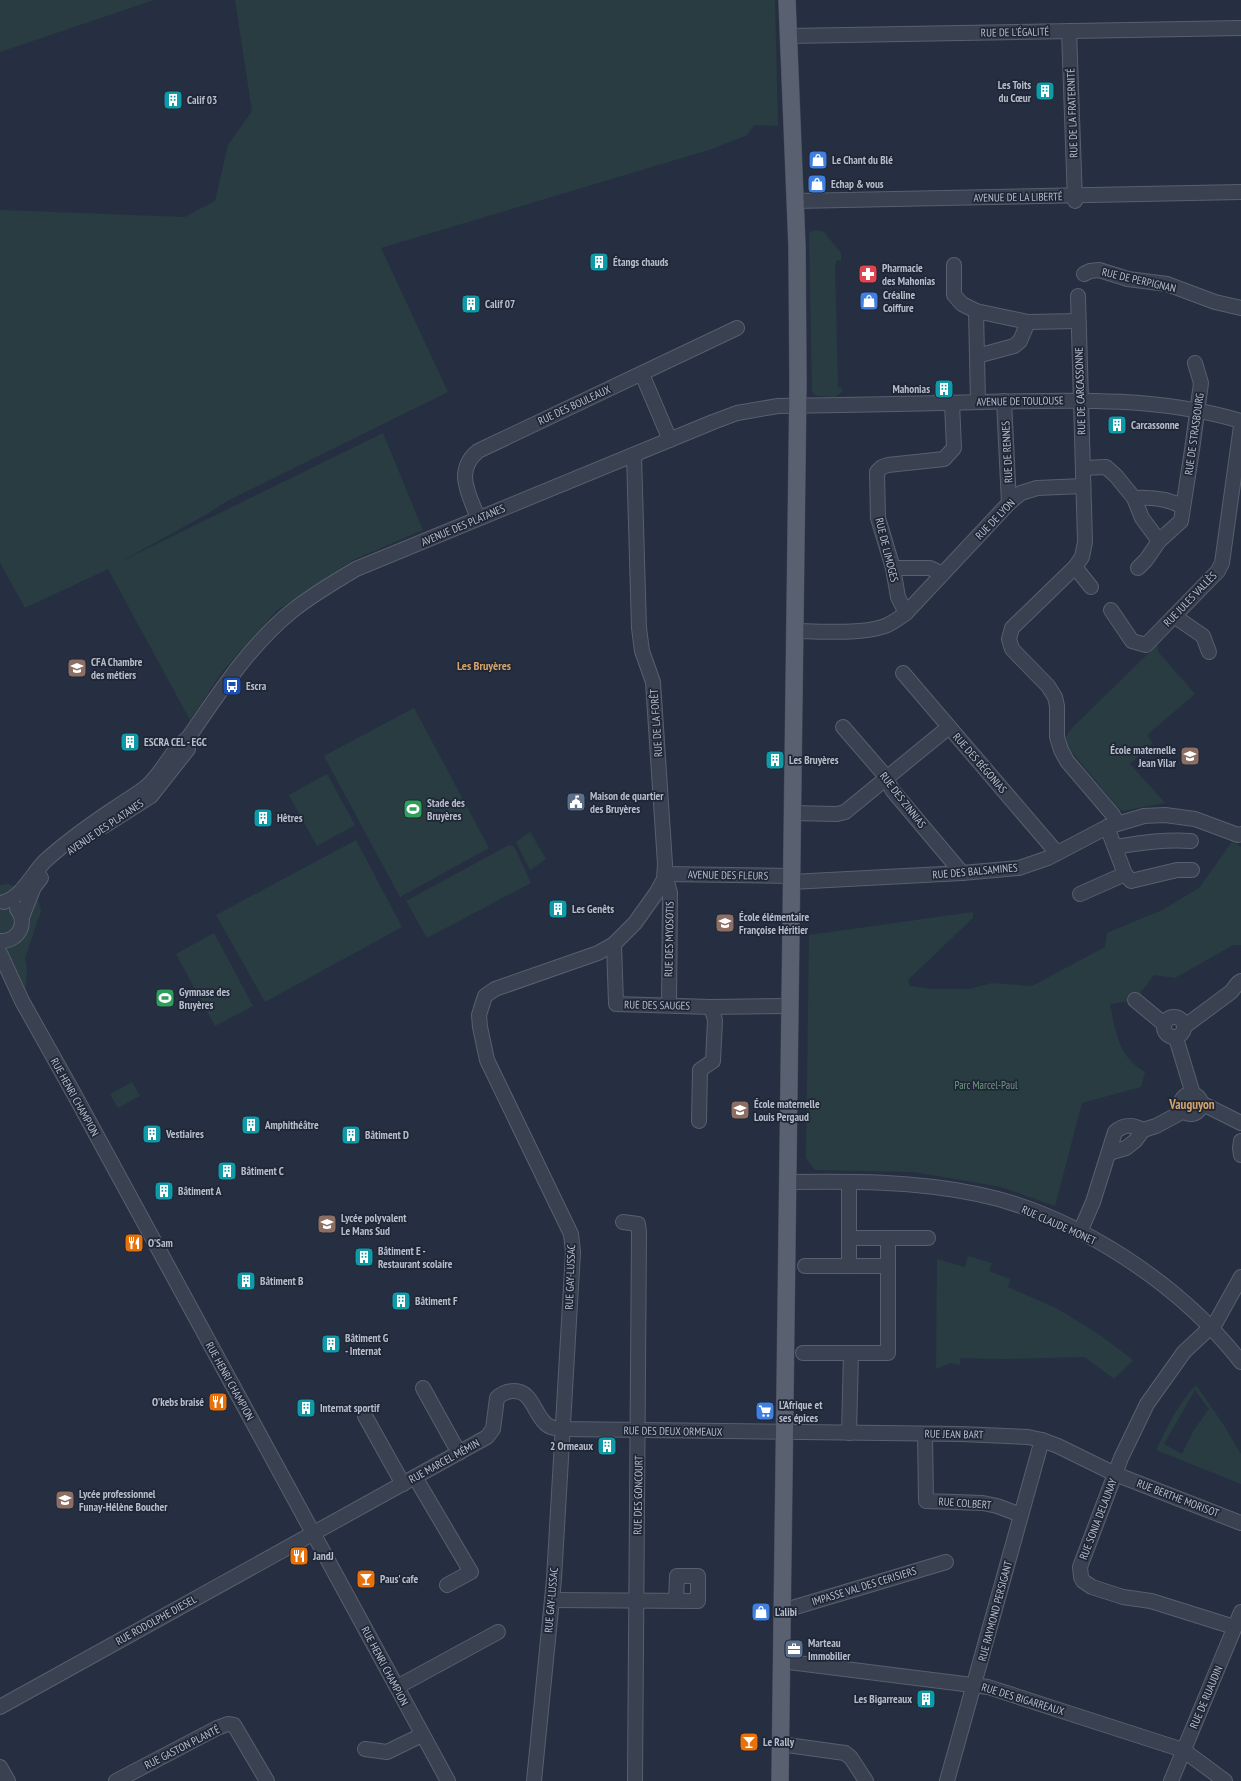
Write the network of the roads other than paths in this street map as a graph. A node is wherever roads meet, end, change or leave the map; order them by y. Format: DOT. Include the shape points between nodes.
graph roads {
  1 [pos="787,0"];
  2 [pos="1241,28"];
  3 [pos="1069,31"];
  4 [pos="789,36"];
  5 [pos="1241,192"];
  6 [pos="1075,198"];
  7 [pos="795,201"];
  8 [pos="954,265"];
  9 [pos="1084,274"];
  10 [pos="1078,296"];
  11 [pos="1241,308"];
  12 [pos="976,311"];
  13 [pos="1028,322"];
  14 [pos="1078,322"];
  15 [pos="738,328"];
  16 [pos="977,356"];
  17 [pos="1195,363"];
  18 [pos="642,374"];
  19 [pos="1081,399"];
  20 [pos="1004,401"];
  21 [pos="978,402"];
  22 [pos="952,403"];
  23 [pos="798,405"];
  24 [pos="1197,410"];
  25 [pos="1241,421"];
  26 [pos="1241,426"];
  27 [pos="670,440"];
  28 [pos="634,455"];
  29 [pos="1083,468"];
  30 [pos="1083,486"];
  31 [pos="1134,498"];
  32 [pos="1009,503"];
  33 [pos="1183,507"];
  34 [pos="478,518"];
  35 [pos="1159,541"];
  36 [pos="1075,567"];
  37 [pos="893,568"];
  38 [pos="1138,568"];
  39 [pos="942,574"];
  40 [pos="1091,586"];
  41 [pos="1111,610"];
  42 [pos="906,613"];
  43 [pos="1174,616"];
  44 [pos="794,630"];
  45 [pos="1209,652"];
  46 [pos="903,673"];
  47 [pos="843,727"];
  48 [pos="949,727"];
  49 [pos="188,738"];
  50 [pos="886,780"];
  51 [pos="792,813"];
  52 [pos="1112,825"];
  53 [pos="1241,834"];
  54 [pos="1191,841"];
  55 [pos="1115,847"];
  56 [pos="1057,853"];
  57 [pos="1192,870"];
  58 [pos="962,873"];
  59 [pos="665,874"];
  60 [pos="1125,874"];
  61 [pos="791,879"];
  62 [pos="1080,894"];
  63 [pos="2,902"];
  64 [pos="22,917"];
  65 [pos="6,940"];
  66 [pos="614,944"];
  67 [pos="0,953"];
  68 [pos="1241,981"];
  69 [pos="13,982"];
  70 [pos="1236,992"];
  71 [pos="1135,1000"];
  72 [pos="669,1005"];
  73 [pos="789,1006"];
  74 [pos="711,1007"];
  75 [pos="1164,1024"];
  76 [pos="1185,1026"];
  77 [pos="1176,1038"];
  78 [pos="1197,1098"];
  79 [pos="700,1121"];
  80 [pos="1241,1123"];
  81 [pos="1143,1130"];
  82 [pos="1241,1140"];
  83 [pos="1109,1153"];
  84 [pos="1241,1155"];
  85 [pos="787,1182"];
  86 [pos="849,1182"];
  87 [pos="623,1222"];
  88 [pos="1080,1232"];
  89 [pos="849,1238"];
  90 [pos="888,1238"];
  91 [pos="928,1238"];
  92 [pos="805,1266"];
  93 [pos="849,1266"];
  94 [pos="888,1266"];
  95 [pos="1241,1277"];
  96 [pos="1210,1327"];
  97 [pos="803,1353"];
  98 [pos="851,1353"];
  99 [pos="1241,1362"];
  100 [pos="424,1388"];
  101 [pos="365,1416"];
  102 [pos="562,1429"];
  103 [pos="638,1430"];
  104 [pos="784,1432"];
  105 [pos="849,1433"];
  106 [pos="925,1434"];
  107 [pos="1042,1440"];
  108 [pos="459,1453"];
  109 [pos="1116,1474"];
  110 [pos="415,1477"];
  111 [pos="403,1484"];
  112 [pos="1021,1515"];
  113 [pos="1241,1523"];
  114 [pos="313,1533"];
  115 [pos="946,1562"];
  116 [pos="447,1585"];
  117 [pos="552,1600"];
  118 [pos="636,1601"];
  119 [pos="676,1601"];
  120 [pos="782,1611"];
  121 [pos="1241,1612"];
  122 [pos="1234,1627"];
  123 [pos="498,1632"];
  124 [pos="782,1661"];
  125 [pos="975,1684"];
  126 [pos="397,1687"];
  127 [pos="0,1707"];
  128 [pos="422,1735"];
  129 [pos="780,1744"];
  130 [pos="365,1749"];
  131 [pos="1183,1750"];
  132 [pos="0,1768"];
  133 [pos="8,1781"];
  134 [pos="116,1781"];
  135 [pos="267,1781"];
  136 [pos="448,1781"];
  137 [pos="534,1781"];
  138 [pos="635,1781"];
  139 [pos="780,1781"];
  140 [pos="866,1781"];
  141 [pos="947,1781"];
  142 [pos="1171,1781"];
  143 [pos="1225,1781"];
  1 -- 4 [label="main road"];
  2 -- 3 [label="street, RUE DE L'ÉGALITÉ"];
  3 -- 4 [label="street, RUE DE L'ÉGALITÉ"];
  3 -- 6 [label="street, RUE DE LA FRATERNITÉ"];
  4 -- 7 [label="main road"];
  5 -- 6 [label="street, AVENUE DE LA LIBERTÉ"];
  6 -- 7 [label="street, AVENUE DE LA LIBERTÉ"];
  7 -- 23 [label="main road"];
  8 -- 12 [label="street" via="954,295 962,304"];
  9 -- 11 [label="street, RUE DE PERPIGNAN" via="1099,270 1128,279 1167,284 1215,302"];
  10 -- 14 [label="street, RUE DE CARCASSONNE"];
  12 -- 13 [label="street"];
  12 -- 16 [label="street"];
  13 -- 14 [label="street"];
  13 -- 16 [label="street" via="1020,341 1014,346"];
  14 -- 19 [label="street, RUE DE CARCASSONNE"];
  15 -- 18 [label="street, RUE DES BOULEAUX"];
  16 -- 21 [label="street"];
  17 -- 24 [label="street, RUE DE STRASBOURG" via="1201,383"];
  18 -- 27 [label="street"];
  18 -- 34 [label="street, RUE DES BOULEAUX" via="506,437 471,457 464,475 466,488"];
  19 -- 20 [label="street, AVENUE DE TOULOUSE"];
  19 -- 24 [label="street, AVENUE DE TOULOUSE" via="1138,402"];
  19 -- 29 [label="street, RUE DE CARCASSONNE"];
  20 -- 21 [label="street, AVENUE DE TOULOUSE"];
  20 -- 32 [label="street, RUE DE RENNES"];
  21 -- 22 [label="street, AVENUE DE TOULOUSE"];
  22 -- 23 [label="street, AVENUE DE TOULOUSE"];
  22 -- 37 [label="street, RUE DE LIMOGES" via="954,448 948,456 944,459 888,465 877,472 878,518"];
  23 -- 27 [label="street, AVENUE DES PLATANES" via="737,413"];
  23 -- 44 [label="main road"];
  24 -- 25 [label="street, AVENUE DE TOULOUSE"];
  24 -- 33 [label="street, RUE DE STRASBOURG"];
  26 -- 43 [label="street, RUE JULES VALLÈS" via="1222,563 1218,571"];
  27 -- 28 [label="street, AVENUE DES PLATANES"];
  28 -- 34 [label="street, AVENUE DES PLATANES"];
  28 -- 59 [label="street, RUE DE LA FORÊT" via="639,628 642,652 653,682"];
  29 -- 30 [label="street, RUE DE CARCASSONNE"];
  29 -- 31 [label="street" via="1106,468"];
  30 -- 32 [label="street, RUE DE LYON" via="1037,488 1021,493"];
  30 -- 36 [label="street, RUE DE CARCASSONNE" via="1085,542 1082,557"];
  31 -- 33 [label="street" via="1158,498"];
  31 -- 35 [label="street" via="1142,518"];
  32 -- 39 [label="street, RUE DE LYON"];
  33 -- 35 [label="street, RUE DE STRASBOURG" via="1181,521"];
  34 -- 49 [label="street, AVENUE DES PLATANES" via="356,569 292,611 255,646 236,669"];
  35 -- 38 [label="street, RUE DE STRASBOURG"];
  36 -- 40 [label="street"];
  36 -- 52 [label="street" via="1012,628 1009,639 1012,649 1048,686 1055,697 1060,750 1113,815"];
  37 -- 39 [label="street" via="930,568"];
  37 -- 42 [label="street, RUE DE LIMOGES" via="898,597"];
  39 -- 42 [label="street, RUE DE LYON"];
  41 -- 43 [label="street, RUE JULES VALLÈS" via="1132,641 1146,645"];
  42 -- 44 [label="street, RUE DE LYON" via="889,624 870,629"];
  43 -- 45 [label="street" via="1203,636"];
  44 -- 51 [label="main road"];
  46 -- 48 [label="street, RUE DES BÉGONIAS"];
  47 -- 50 [label="street, RUE DES ZINNIAS"];
  48 -- 50 [label="street"];
  48 -- 56 [label="street, RUE DES BÉGONIAS"];
  49 -- 63 [label="street, AVENUE DES PLATANES" via="179,745 146,786 60,848 11,900"];
  49 -- 64 [label="street, AVENUE DES PLATANES" via="188,749 151,796 79,843 50,867 34,887"];
  50 -- 51 [label="street" via="845,812"];
  50 -- 58 [label="street, RUE DES ZINNIAS"];
  51 -- 61 [label="main road"];
  52 -- 53 [label="street, RUE DES BALSAMINES" via="1154,815 1182,816"];
  52 -- 55 [label="street"];
  52 -- 56 [label="street, RUE DES BALSAMINES"];
  54 -- 55 [label="street" via="1152,841"];
  55 -- 60 [label="street"];
  56 -- 58 [label="street, RUE DES BALSAMINES" via="1040,862 1019,868"];
  57 -- 60 [label="street" via="1177,870 1131,881"];
  58 -- 61 [label="street, RUE DES BALSAMINES"];
  59 -- 61 [label="street, AVENUE DES FLEURS"];
  59 -- 66 [label="street, RUE GAY-LUSSAC" via="657,892 642,914"];
  59 -- 72 [label="street, RUE DES MYOSOTIS" via="670,893"];
  60 -- 62 [label="street"];
  61 -- 73 [label="main road"];
  63 -- 64 [label="street" via="16,907"];
  64 -- 65 [label="street, AVENUE DES PLATANES" via="21,929"];
  65 -- 69 [label="street, RUE HENRI CHAMPION" via="11,956"];
  66 -- 72 [label="street, RUE DES SAUGES" via="616,1004"];
  66 -- 102 [label="street, RUE GAY-LUSSAC" via="598,953 495,989 485,996 479,1015 487,1060 571,1234 573,1252"];
  67 -- 69 [label="street, RUE HENRI CHAMPION"];
  68 -- 70 [label="street"];
  69 -- 114 [label="street, RUE HENRI CHAMPION"];
  70 -- 76 [label="street"];
  71 -- 75 [label="street"];
  72 -- 74 [label="street, RUE DES SAUGES"];
  73 -- 74 [label="street, RUE DES SAUGES"];
  73 -- 85 [label="main road"];
  74 -- 79 [label="street" via="715,1020 713,1061 700,1070"];
  75 -- 76 [label="street" via="1167,1019 1174,1017 1182,1020"];
  75 -- 77 [label="street" via="1166,1034"];
  76 -- 77 [label="street" via="1182,1034"];
  77 -- 78 [label="street"];
  78 -- 80 [label="street"];
  78 -- 81 [label="street" via="1200,1109 1195,1113 1184,1111"];
  81 -- 83 [label="street" via="1126,1148"];
  81 -- 83 [label="street" via="1135,1125 1120,1128 1115,1132"];
  82 -- 84 [label="street"];
  83 -- 88 [label="street"];
  85 -- 86 [label="street, RUE CLAUDE MONET"];
  85 -- 104 [label="main road"];
  86 -- 88 [label="street, RUE CLAUDE MONET" via="908,1184 979,1195 1031,1210"];
  86 -- 89 [label="street"];
  87 -- 103 [label="street, RUE DES GONCOURT" via="638,1224 640,1234"];
  88 -- 96 [label="street, RUE CLAUDE MONET" via="1146,1272"];
  89 -- 90 [label="street"];
  89 -- 93 [label="street"];
  90 -- 91 [label="street"];
  90 -- 94 [label="street"];
  92 -- 93 [label="street"];
  93 -- 94 [label="street"];
  94 -- 98 [label="street" via="888,1353"];
  95 -- 96 [label="street, RUE SONIA DELAUNAY" via="1216,1322"];
  96 -- 99 [label="street, RUE CLAUDE MONET"];
  96 -- 109 [label="street, RUE SONIA DELAUNAY" via="1184,1352 1148,1404"];
  97 -- 98 [label="street"];
  98 -- 105 [label="street"];
  100 -- 108 [label="street"];
  101 -- 111 [label="street"];
  102 -- 103 [label="street, RUE DES DEUX ORMEAUX"];
  102 -- 108 [label="street, RUE MARCEL MÉMIN" via="551,1428 544,1423 524,1393 508,1392 497,1398 492,1429 487,1437"];
  102 -- 117 [label="street, RUE GAY-LUSSAC"];
  103 -- 104 [label="street, RUE DES DEUX ORMEAUX"];
  103 -- 118 [label="street, RUE DES GONCOURT"];
  104 -- 105 [label="street, RUE JEAN BART"];
  104 -- 120 [label="main road"];
  105 -- 106 [label="street, RUE JEAN BART"];
  106 -- 107 [label="street, RUE JEAN BART" via="1028,1437"];
  106 -- 112 [label="street, RUE COLBERT" via="926,1501 983,1503"];
  107 -- 109 [label="street, RUE JEAN BART"];
  107 -- 112 [label="street, RUE RAYMOND PERSIGANT"];
  108 -- 110 [label="street, RUE MARCEL MÉMIN"];
  109 -- 113 [label="street, RUE BERTHE MORISOT"];
  109 -- 122 [label="street, RUE SONIA DELAUNAY" via="1082,1561 1080,1572 1083,1581 1111,1594 1151,1601"];
  110 -- 111 [label="street, RUE MARCEL MÉMIN"];
  110 -- 116 [label="street" via="471,1572"];
  111 -- 114 [label="street, RUE MARCEL MÉMIN"];
  112 -- 125 [label="street, RUE RAYMOND PERSIGANT"];
  114 -- 126 [label="street, RUE HENRI CHAMPION"];
  114 -- 127 [label="street, RUE RODOLPHE DIESEL"];
  115 -- 120 [label="street, IMPASSE VAL DES CERISIERS"];
  117 -- 118 [label="street"];
  117 -- 137 [label="street, RUE GAY-LUSSAC"];
  118 -- 119 [label="street"];
  118 -- 138 [label="street, RUE DES GONCOURT"];
  120 -- 124 [label="main road"];
  121 -- 122 [label="street, RUE DE RUAUDIN"];
  122 -- 131 [label="street, RUE DE RUAUDIN"];
  123 -- 126 [label="street"];
  124 -- 125 [label="street, RUE DES BIGARREAUX"];
  124 -- 129 [label="main road"];
  125 -- 131 [label="street, RUE DES BIGARREAUX"];
  125 -- 141 [label="street, RUE RAYMOND PERSIGANT"];
  126 -- 128 [label="street, RUE HENRI CHAMPION"];
  128 -- 130 [label="street" via="387,1752"];
  128 -- 136 [label="street, RUE HENRI CHAMPION"];
  129 -- 139 [label="main road"];
  129 -- 140 [label="street" via="845,1754"];
  131 -- 142 [label="street, RUE DE RUAUDIN"];
  131 -- 143 [label="street, RUE DES BIGARREAUX"];
  132 -- 133 [label="street"];
  134 -- 135 [label="street, RUE GASTON PLANTÉ" via="228,1724 234,1725"];
}
